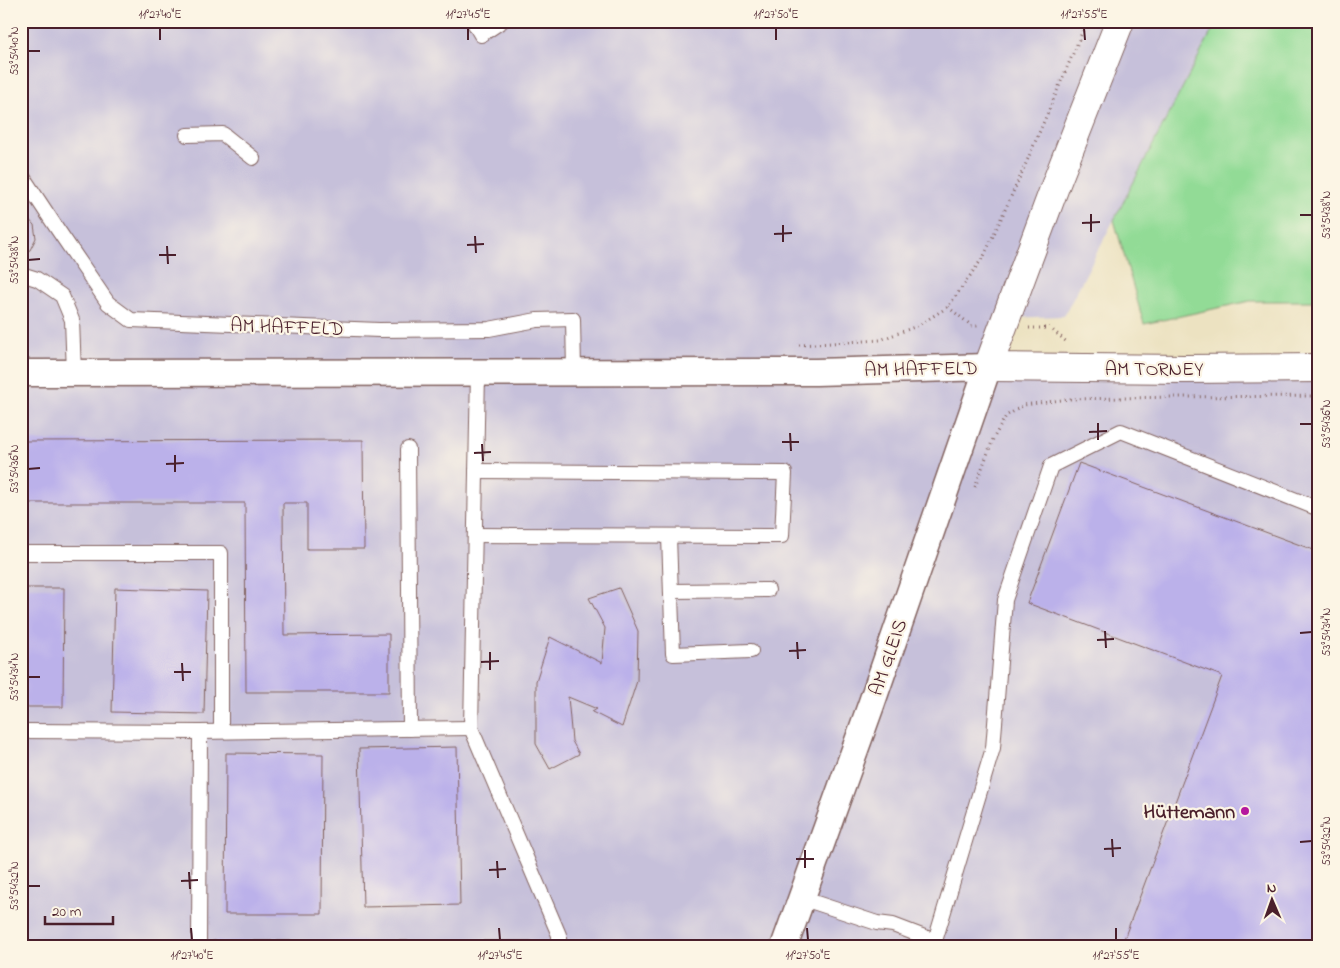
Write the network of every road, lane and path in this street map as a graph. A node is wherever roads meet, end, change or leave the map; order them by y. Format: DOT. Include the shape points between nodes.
graph roads {
  1 [pos="473,21"];
  2 [pos="502,21"];
  3 [pos="1087,21"];
  4 [pos="1120,21"];
  5 [pos="188,135"];
  6 [pos="254,158"];
  7 [pos="21,174"];
  8 [pos="21,274"];
  9 [pos="948,307"];
  10 [pos="988,367"];
  11 [pos="1319,368"];
  12 [pos="574,371"];
  13 [pos="478,372"];
  14 [pos="21,373"];
  15 [pos="74,373"];
  16 [pos="1319,396"];
  17 [pos="1069,399"];
  18 [pos="408,449"];
  19 [pos="476,471"];
  20 [pos="1319,509"];
  21 [pos="475,535"];
  22 [pos="669,536"];
  23 [pos="21,553"];
  24 [pos="768,590"];
  25 [pos="671,591"];
  26 [pos="750,651"];
  27 [pos="471,728"];
  28 [pos="410,729"];
  29 [pos="21,731"];
  30 [pos="221,731"];
  31 [pos="200,732"];
  32 [pos="801,898"];
  33 [pos="934,944"];
  34 [pos="199,947"];
  35 [pos="559,947"];
  36 [pos="784,947"];
  1 -- 2 [label="lane" via="481,35"];
  3 -- 9 [label="path" via="984,256"];
  4 -- 10 [label="street, AM HAFFELD"];
  5 -- 6 [label="lane" via="223,134"];
  7 -- 12 [label="lane, AM HAFFELD" via="108,304 131,320 379,330 489,328 537,320 573,319"];
  8 -- 15 [label="lane" via="37,278 62,296 72,320"];
  10 -- 11 [label="street, AM TORNEY"];
  10 -- 12 [label="street, AM HAFFELD" via="816,372"];
  10 -- 32 [label="street, AM GLEIS"];
  12 -- 13 [label="street, AM HAFFELD"];
  13 -- 15 [label="street, AM HAFFELD"];
  13 -- 19 [label="lane"];
  14 -- 15 [label="street, AM HAFFELD"];
  16 -- 17 [label="path"];
  18 -- 28 [label="lane"];
  19 -- 21 [label="lane"];
  19 -- 22 [label="lane" via="785,473 782,536"];
  20 -- 33 [label="lane" via="1121,431 1051,466 1004,600 993,748"];
  21 -- 22 [label="lane"];
  21 -- 27 [label="lane"];
  22 -- 25 [label="lane"];
  23 -- 30 [label="lane" via="221,553"];
  24 -- 25 [label="lane"];
  25 -- 26 [label="lane" via="672,654"];
  27 -- 28 [label="lane"];
  27 -- 35 [label="lane" via="559,935"];
  28 -- 30 [label="lane"];
  29 -- 31 [label="lane"];
  30 -- 31 [label="lane"];
  31 -- 34 [label="lane"];
  32 -- 33 [label="lane" via="892,925"];
  32 -- 36 [label="street, AM GLEIS"];
}
